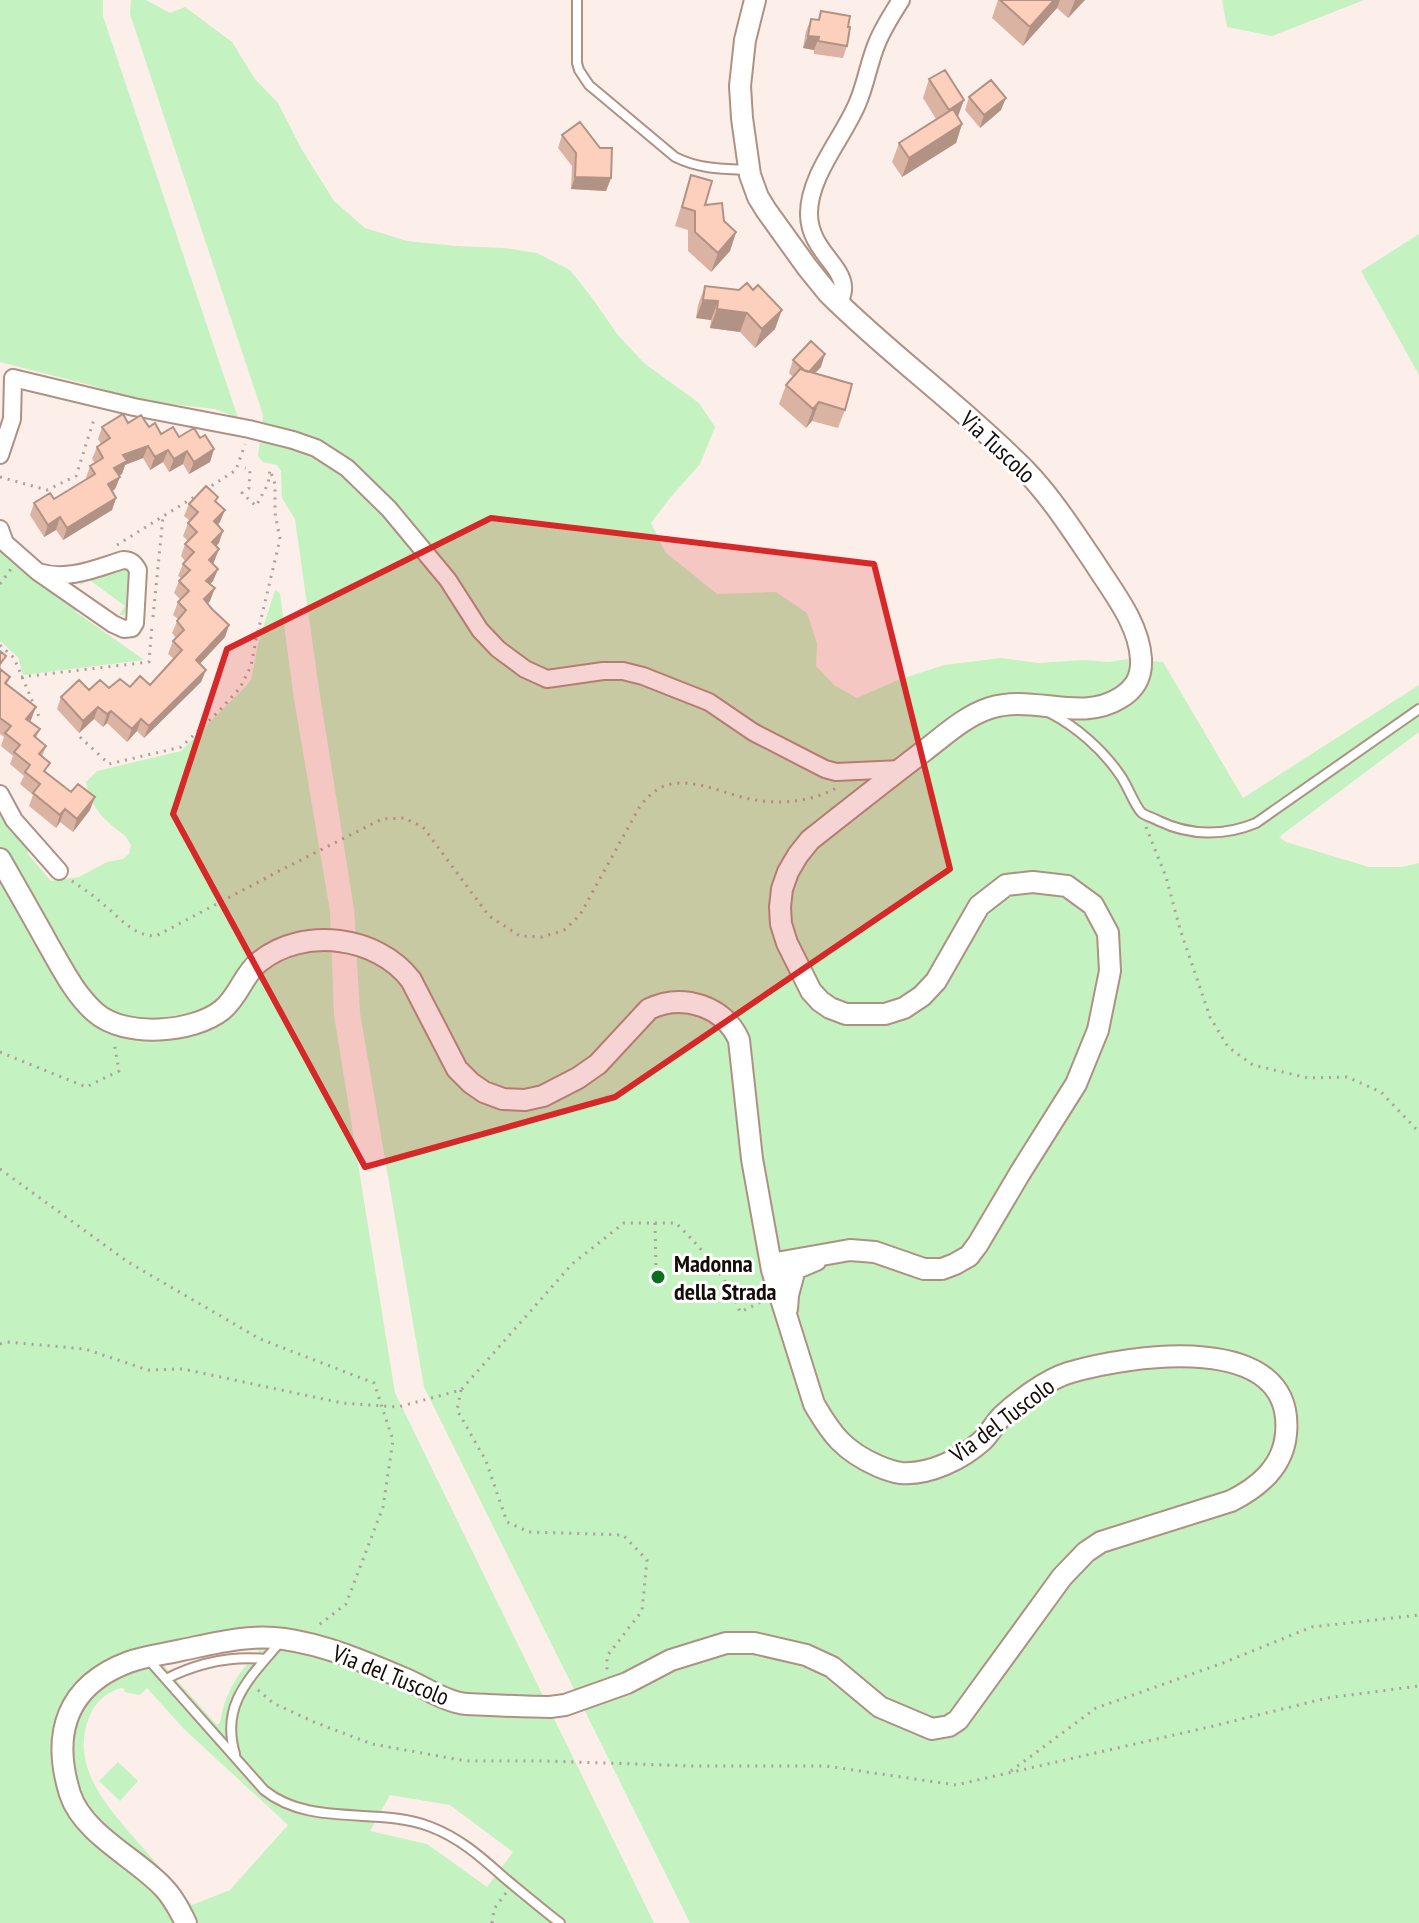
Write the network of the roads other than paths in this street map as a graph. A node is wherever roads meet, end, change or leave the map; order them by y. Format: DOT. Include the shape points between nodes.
graph roads {
  1 [pos="577,0"];
  2 [pos="755,0"];
  3 [pos="901,0"];
  4 [pos="749,170"];
  5 [pos="839,304"];
  6 [pos="6,376"];
  7 [pos="0,407"];
  8 [pos="0,455"];
  9 [pos="0,529"];
  10 [pos="38,572"];
  11 [pos="1011,704"];
  12 [pos="1419,709"];
  13 [pos="901,769"];
  14 [pos="0,794"];
  15 [pos="0,859"];
  16 [pos="59,871"];
  17 [pos="767,1242"];
  18 [pos="831,1254"];
  19 [pos="774,1276"];
  20 [pos="787,1317"];
  21 [pos="290,1640"];
  22 [pos="147,1658"];
  23 [pos="265,1659"];
  24 [pos="166,1679"];
  25 [pos="236,1759"];
  26 [pos="186,1923"];
  27 [pos="560,1923"];
  1 -- 4 [label="lane" via="577,63 589,85 675,157 704,167"];
  2 -- 4 [label="street, Via Tuscolo" via="740,86"];
  3 -- 5 [label="street" via="880,37 858,102 810,203 814,239 842,280"];
  4 -- 5 [label="street, Via Tuscolo" via="766,210"];
  5 -- 11 [label="street, Via Tuscolo" via="1032,477 1115,594 1137,637 1140,675 1132,689 1110,704 1083,709"];
  6 -- 7 [label="street"];
  6 -- 8 [label="street" via="12,419"];
  6 -- 13 [label="street" via="249,429 325,453 376,495 419,543 489,640 540,677 603,671 643,676 709,702 825,769"];
  9 -- 10 [label="street" via="5,543"];
  10 -- 10 [label="street" via="113,624 124,629 135,623 134,563 123,560 60,576"];
  11 -- 12 [label="lane" via="1041,708 1101,751 1140,812 1203,834 1256,823"];
  11 -- 13 [label="street, Via Tuscolo" via="976,714"];
  13 -- 18 [label="street, Via Tuscolo" via="810,840 782,889 781,924 787,943 820,1001 846,1014 885,1014 904,1008 936,981 979,906 1006,885 1033,882 1067,886 1093,905 1108,933 1110,971 1098,1030 1076,1084 969,1256 942,1269 924,1269 875,1252"];
  14 -- 16 [label="street" via="14,820"];
  15 -- 17 [label="street, Via del Tuscolo" via="87,1004 110,1022 130,1029 197,1022 220,1012 258,962 290,945 340,940 384,955 401,967 457,1069 471,1083 503,1099 525,1100 558,1090 598,1064 649,1009 682,1002 708,1008 727,1021 739,1040"];
  17 -- 18 [label="street" via="797,1254"];
  17 -- 19 [label="street, Via del Tuscolo"];
  18 -- 19 [label="street" via="782,1262"];
  18 -- 20 [label="street" via="795,1269"];
  19 -- 20 [label="street, Via del Tuscolo"];
  20 -- 21 [label="street, Via del Tuscolo" via="814,1404 825,1422 857,1457 884,1469 921,1472 966,1453 1002,1417 1066,1373 1162,1356 1215,1360 1267,1378 1284,1404 1283,1450 1249,1492 1101,1542 1086,1552 949,1726 932,1729 880,1707 832,1667 754,1643 726,1643 671,1660 607,1691 550,1707 458,1703 380,1668"];
  21 -- 22 [label="street, Via del Tuscolo" via="227,1640"];
  21 -- 23 [label="lane"];
  22 -- 24 [label="lane"];
  22 -- 26 [label="street, Via del Tuscolo" via="112,1669 75,1701 65,1723 65,1773 83,1816 164,1888"];
  23 -- 24 [label="lane" via="220,1661"];
  23 -- 25 [label="lane" via="232,1712"];
  24 -- 25 [label="lane"];
  25 -- 27 [label="lane" via="264,1790 297,1808 393,1818 429,1826 464,1843"];
}
